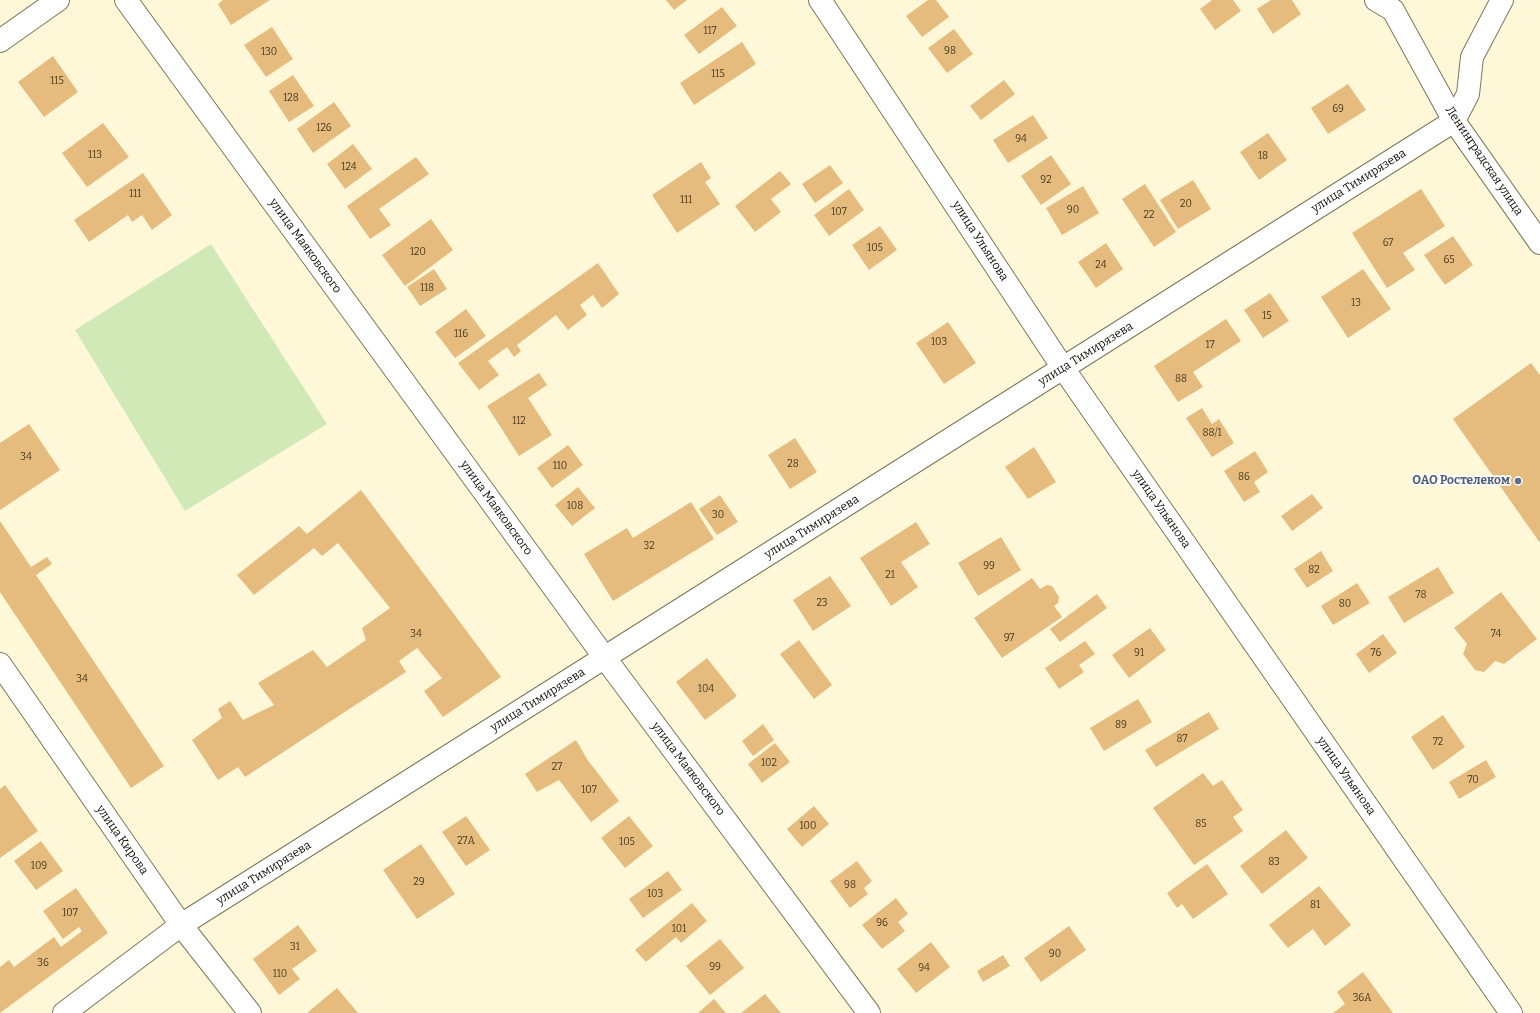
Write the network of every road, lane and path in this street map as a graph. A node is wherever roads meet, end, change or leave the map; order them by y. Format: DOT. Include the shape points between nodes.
graph roads {
  1 [pos="58,0"];
  2 [pos="126,0"];
  3 [pos="820,0"];
  4 [pos="1376,0"];
  5 [pos="1502,0"];
  6 [pos="0,41"];
  7 [pos="1454,121"];
  8 [pos="1540,243"];
  9 [pos="1064,368"];
  10 [pos="605,658"];
  11 [pos="0,664"];
  12 [pos="181,925"];
  13 [pos="64,1013"];
  14 [pos="250,1013"];
  15 [pos="869,1013"];
  16 [pos="1511,1013"];
  1 -- 6 [label="street"];
  2 -- 10 [label="street, улица Маяковского"];
  3 -- 9 [label="street, улица Ульянова"];
  4 -- 7 [label="street, Ленинградская улица" via="1393,10"];
  5 -- 7 [label="street" via="1472,57 1468,94"];
  7 -- 8 [label="street, Ленинградская улица"];
  7 -- 9 [label="street, улица Тимирязева"];
  9 -- 10 [label="street, улица Тимирязева"];
  9 -- 16 [label="street, улица Ульянова"];
  10 -- 12 [label="street, улица Тимирязева"];
  10 -- 15 [label="street, улица Маяковского"];
  11 -- 12 [label="street, улица Кирова"];
  12 -- 13 [label="street, улица Тимирязева"];
  12 -- 14 [label="street, улица Кирова"];
}
